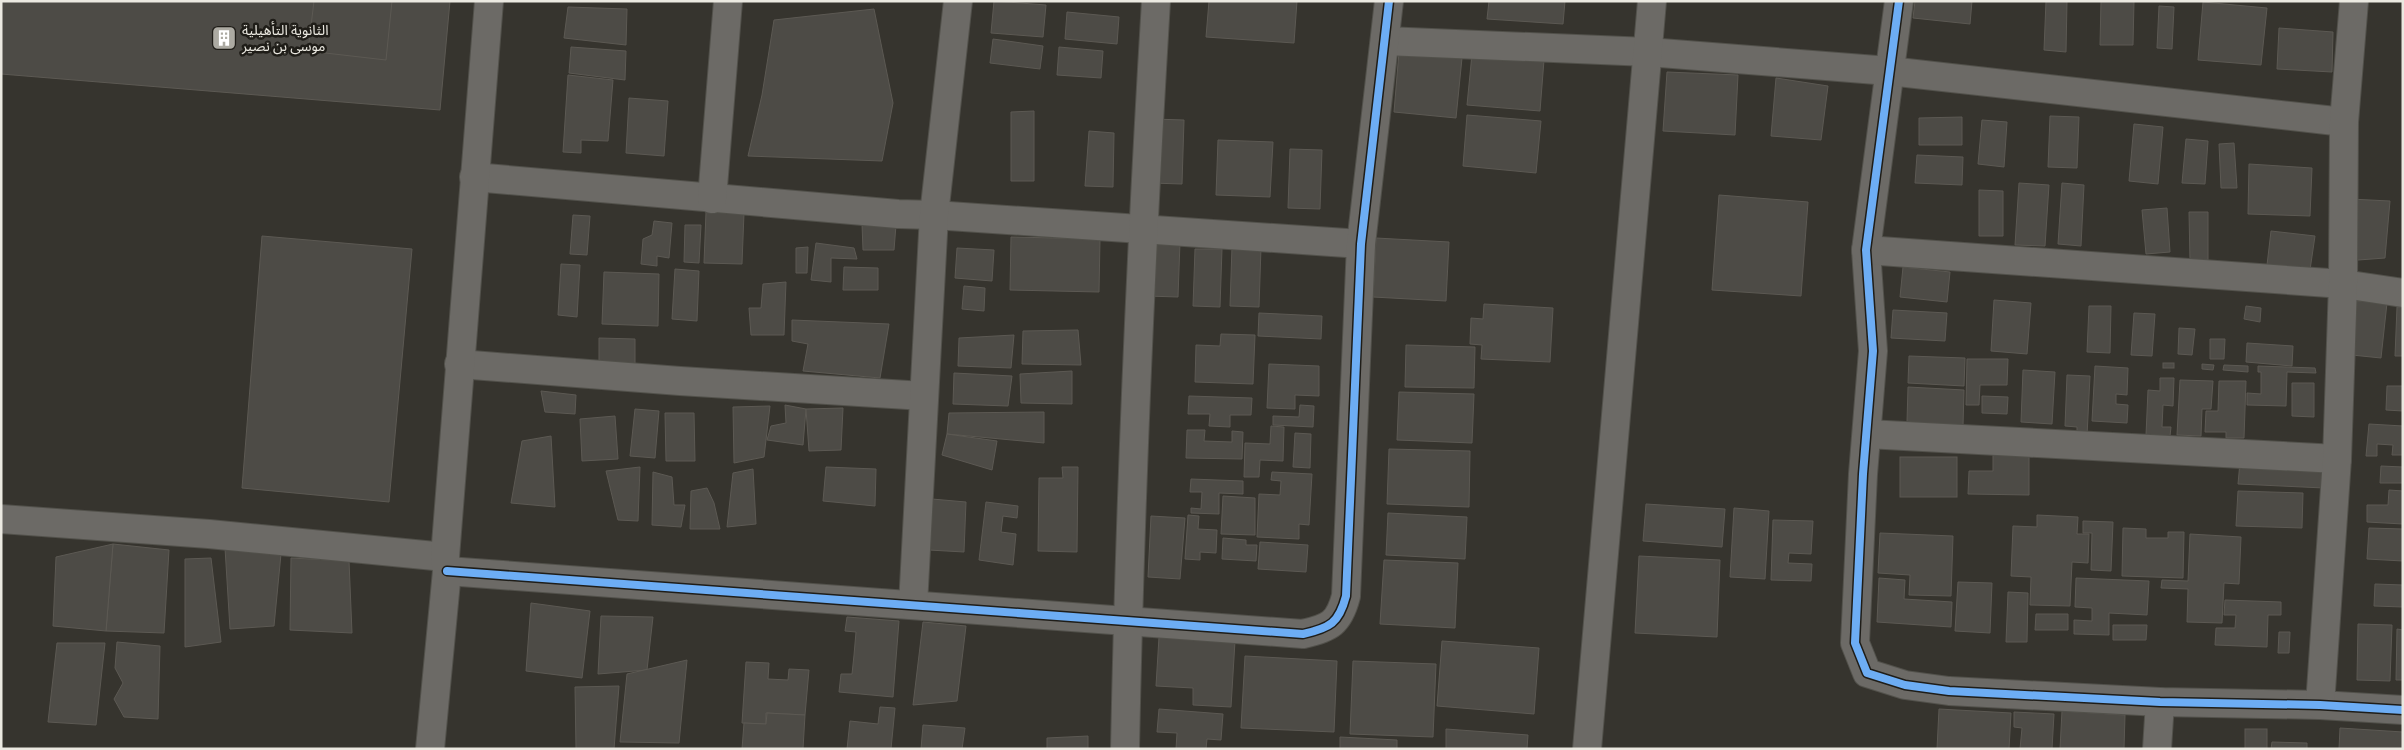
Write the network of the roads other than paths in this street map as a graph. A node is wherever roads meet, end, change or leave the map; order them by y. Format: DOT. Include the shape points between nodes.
graph roads {
  1 [pos="489,1"];
  2 [pos="728,1"];
  3 [pos="958,1"];
  4 [pos="1156,1"];
  5 [pos="1389,1"];
  6 [pos="1652,1"];
  7 [pos="1899,1"];
  8 [pos="2354,1"];
  9 [pos="1385,41"];
  10 [pos="1648,52"];
  11 [pos="1889,71"];
  12 [pos="2344,122"];
  13 [pos="474,177"];
  14 [pos="712,199"];
  15 [pos="934,215"];
  16 [pos="1142,228"];
  17 [pos="1361,244"];
  18 [pos="1866,250"];
  19 [pos="2343,284"];
  20 [pos="2403,293"];
  21 [pos="459,364"];
  22 [pos="924,396"];
  23 [pos="1867,434"];
  24 [pos="2337,459"];
  25 [pos="1,520"];
  26 [pos="446,564"];
  27 [pos="913,605"];
  28 [pos="1128,621"];
  29 [pos="2160,702"];
  30 [pos="2320,704"];
  31 [pos="2403,710"];
  32 [pos="430,749"];
  33 [pos="1125,749"];
  34 [pos="1587,749"];
  35 [pos="2156,749"];
  1 -- 13 [label="street"];
  2 -- 14 [label="street"];
  3 -- 15 [label="street"];
  4 -- 16 [label="street"];
  5 -- 9 [label="street"];
  6 -- 10 [label="street"];
  7 -- 11 [label="street"];
  8 -- 12 [label="street"];
  9 -- 10 [label="street"];
  9 -- 17 [label="street"];
  10 -- 11 [label="street"];
  10 -- 34 [label="street"];
  11 -- 12 [label="street"];
  11 -- 18 [label="street"];
  12 -- 19 [label="street"];
  13 -- 14 [label="street"];
  13 -- 21 [label="street"];
  14 -- 15 [label="street"];
  15 -- 16 [label="street"];
  15 -- 22 [label="street"];
  16 -- 17 [label="street"];
  16 -- 28 [label="street"];
  17 -- 28 [label="street" via="1346,596 1341,614 1326,628 1303,634"];
  18 -- 19 [label="street"];
  18 -- 23 [label="street" via="1873,351"];
  19 -- 20 [label="street"];
  19 -- 24 [label="street"];
  21 -- 22 [label="street"];
  21 -- 26 [label="street"];
  22 -- 27 [label="street"];
  23 -- 24 [label="street"];
  23 -- 29 [label="street" via="1855,644 1867,673 1905,685 1949,691"];
  24 -- 30 [label="street"];
  25 -- 26 [label="street" via="209,534"];
  26 -- 27 [label="street"];
  26 -- 32 [label="street"];
  27 -- 28 [label="street"];
  28 -- 33 [label="street"];
  29 -- 30 [label="street"];
  29 -- 35 [label="street"];
  30 -- 31 [label="street"];
}
